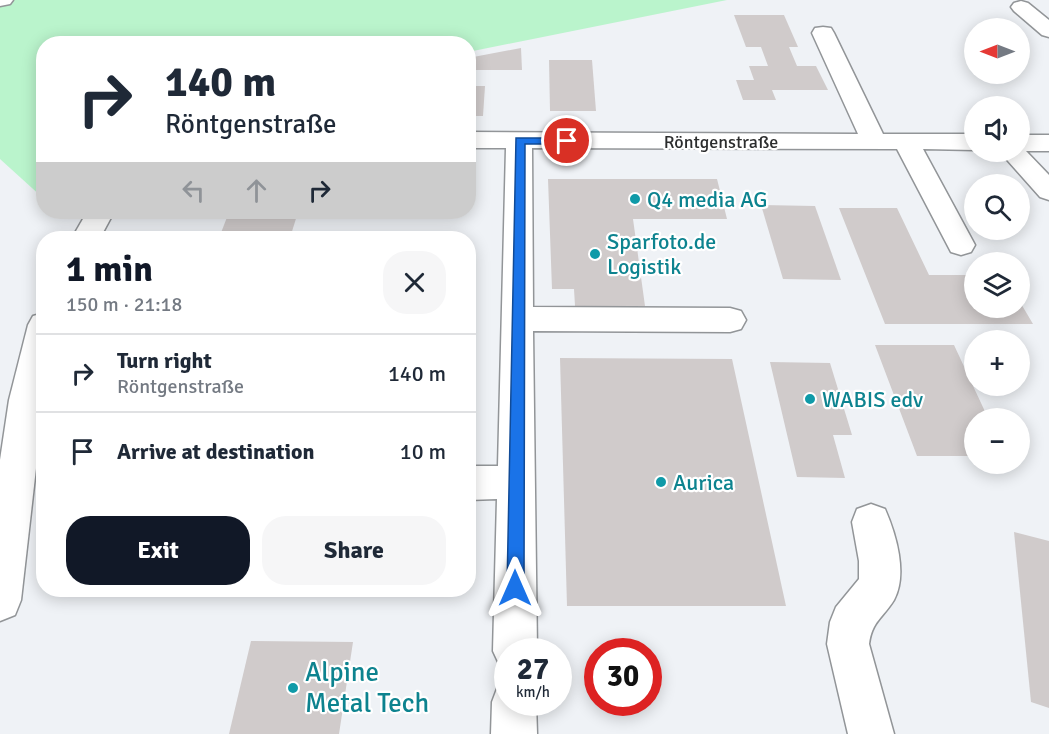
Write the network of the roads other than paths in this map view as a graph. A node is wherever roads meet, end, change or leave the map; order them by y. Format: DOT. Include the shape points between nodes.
graph roads {
  1 [pos="1021,8"];
  2 [pos="1049,31"];
  3 [pos="823,33"];
  4 [pos="476,140"];
  5 [pos="519,141"];
  6 [pos="874,142"];
  7 [pos="906,142"];
  8 [pos="964,142"];
  9 [pos="1030,143"];
  10 [pos="1049,143"];
  11 [pos="1022,162"];
  12 [pos="1049,190"];
  13 [pos="961,245"];
  14 [pos="518,319"];
  15 [pos="730,320"];
  16 [pos="36,359"];
  17 [pos="516,482"];
  18 [pos="476,483"];
  19 [pos="871,522"];
  20 [pos="0,600"];
  21 [pos="514,638"];
  22 [pos="514,716"];
  23 [pos="514,734"];
  24 [pos="871,734"];
  1 -- 2 [label="street"];
  3 -- 6 [label="street"];
  4 -- 5 [label="street, Röntgenstraße"];
  5 -- 6 [label="street, Röntgenstraße"];
  5 -- 14 [label="street"];
  6 -- 7 [label="street, Röntgenstraße"];
  7 -- 8 [label="street, Röntgenstraße"];
  7 -- 13 [label="street"];
  9 -- 10 [label="street"];
  11 -- 12 [label="street"];
  14 -- 15 [label="street"];
  14 -- 17 [label="street"];
  16 -- 20 [label="street" via="26,400"];
  17 -- 18 [label="street"];
  17 -- 21 [label="street"];
  19 -- 24 [label="street" via="879,561 879,586 851,622 848,644"];
  22 -- 23 [label="street"];
}
